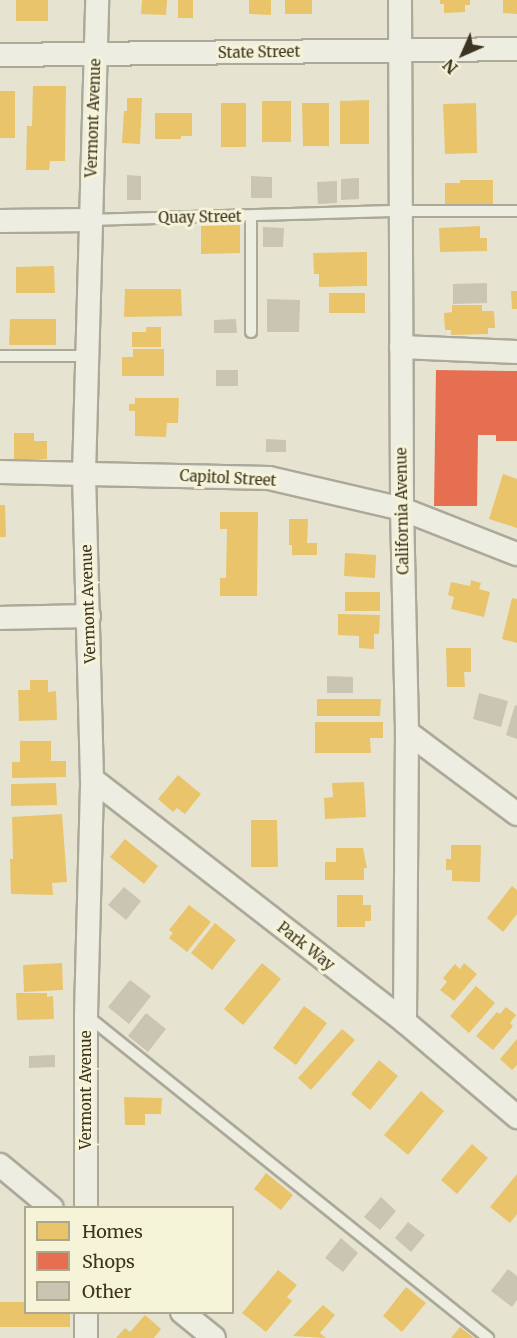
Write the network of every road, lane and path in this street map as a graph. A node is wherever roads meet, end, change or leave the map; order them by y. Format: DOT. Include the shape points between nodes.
graph roads {
  1 [pos="97,0"];
  2 [pos="400,0"];
  3 [pos="517,49"];
  4 [pos="400,51"];
  5 [pos="96,54"];
  6 [pos="0,55"];
  7 [pos="400,211"];
  8 [pos="517,211"];
  9 [pos="251,216"];
  10 [pos="89,220"];
  11 [pos="0,221"];
  12 [pos="251,332"];
  13 [pos="401,347"];
  14 [pos="517,352"];
  15 [pos="0,356"];
  16 [pos="87,356"];
  17 [pos="0,472"];
  18 [pos="84,474"];
  19 [pos="402,509"];
  20 [pos="517,554"];
  21 [pos="89,616"];
  22 [pos="0,618"];
  23 [pos="407,732"];
  24 [pos="92,779"];
  25 [pos="517,814"];
  26 [pos="86,1015"];
  27 [pos="405,1022"];
  28 [pos="517,1117"];
  29 [pos="0,1165"];
  30 [pos="50,1206"];
  31 [pos="86,1206"];
  32 [pos="86,1314"];
  33 [pos="184,1314"];
  34 [pos="86,1338"];
  35 [pos="214,1338"];
  36 [pos="488,1338"];
  1 -- 5 [label="street, Vermont Avenue"];
  2 -- 4 [label="street, California Avenue"];
  3 -- 4 [label="street, State Street"];
  4 -- 5 [label="street, State Street"];
  4 -- 7 [label="street, California Avenue"];
  5 -- 6 [label="street, State Street"];
  5 -- 10 [label="street, Vermont Avenue"];
  7 -- 8 [label="lane, Quay Street"];
  7 -- 9 [label="lane, Quay Street"];
  7 -- 13 [label="street, California Avenue"];
  9 -- 10 [label="lane, Quay Street"];
  9 -- 12 [label="lane"];
  10 -- 11 [label="street, Quay Street"];
  10 -- 16 [label="street, Vermont Avenue"];
  13 -- 14 [label="street"];
  13 -- 19 [label="street, California Avenue"];
  15 -- 16 [label="lane"];
  16 -- 18 [label="street, Vermont Avenue"];
  17 -- 18 [label="street, Capitol Street"];
  18 -- 19 [label="street, Capitol Street" via="269,478"];
  18 -- 21 [label="street, Vermont Avenue"];
  19 -- 20 [label="street, Capitol Street"];
  19 -- 23 [label="street, California Avenue"];
  21 -- 22 [label="street"];
  21 -- 24 [label="street, Vermont Avenue"];
  23 -- 25 [label="street"];
  23 -- 27 [label="street, California Avenue"];
  24 -- 26 [label="street, Vermont Avenue"];
  24 -- 27 [label="street, Park Way"];
  26 -- 31 [label="street, Vermont Avenue"];
  26 -- 36 [label="lane"];
  27 -- 28 [label="street, Park Way"];
  29 -- 30 [label="street"];
  32 -- 34 [label="street"];
  33 -- 35 [label="street"];
}
